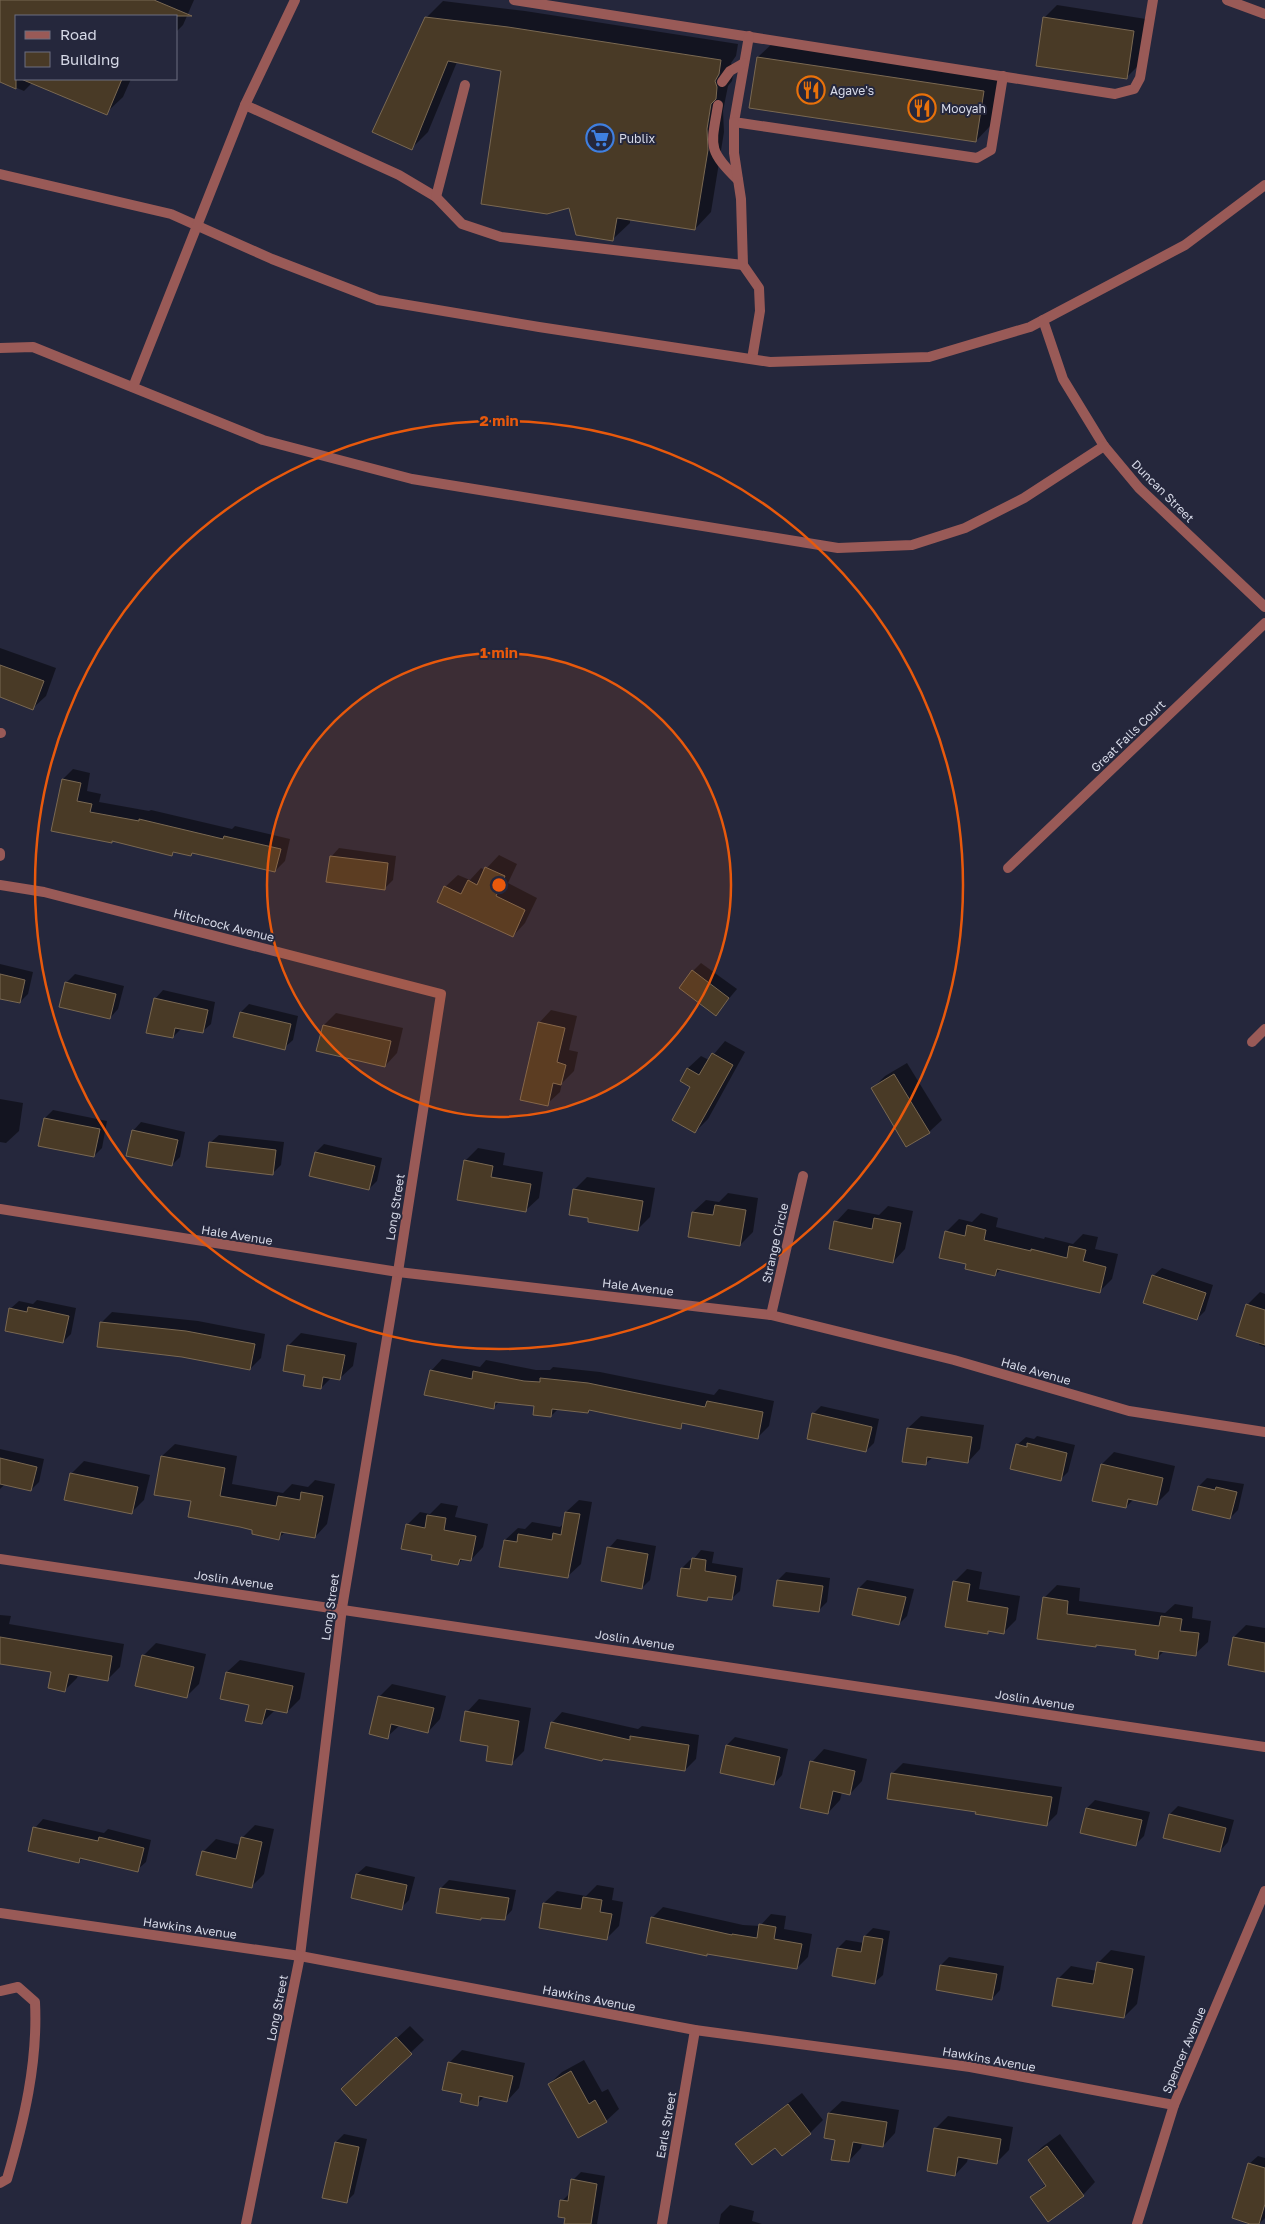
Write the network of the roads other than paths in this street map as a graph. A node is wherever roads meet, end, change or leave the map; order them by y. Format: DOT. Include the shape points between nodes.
graph roads {
  1 [pos="295,0"];
  2 [pos="514,0"];
  3 [pos="1153,0"];
  4 [pos="1226,0"];
  5 [pos="1265,14"];
  6 [pos="748,36"];
  7 [pos="744,63"];
  8 [pos="1003,76"];
  9 [pos="722,82"];
  10 [pos="465,85"];
  11 [pos="245,106"];
  12 [pos="718,106"];
  13 [pos="734,122"];
  14 [pos="0,174"];
  15 [pos="738,180"];
  16 [pos="1265,185"];
  17 [pos="436,197"];
  18 [pos="198,226"];
  19 [pos="743,265"];
  20 [pos="1043,320"];
  21 [pos="0,348"];
  22 [pos="752,359"];
  23 [pos="133,387"];
  24 [pos="1104,446"];
  25 [pos="1265,607"];
  26 [pos="1265,623"];
  27 [pos="1008,868"];
  28 [pos="0,885"];
  29 [pos="441,994"];
  30 [pos="1265,1029"];
  31 [pos="1252,1042"];
  32 [pos="803,1176"];
  33 [pos="0,1209"];
  34 [pos="398,1272"];
  35 [pos="771,1315"];
  36 [pos="1265,1432"];
  37 [pos="0,1559"];
  38 [pos="342,1608"];
  39 [pos="1265,1747"];
  40 [pos="1265,1890"];
  41 [pos="0,1913"];
  42 [pos="300,1956"];
  43 [pos="0,1991"];
  44 [pos="695,2030"];
  45 [pos="1174,2105"];
  46 [pos="0,2183"];
  47 [pos="246,2224"];
  48 [pos="662,2224"];
  49 [pos="1137,2224"];
  1 -- 11 [label="street"];
  2 -- 6 [label="street"];
  3 -- 8 [label="street" via="1140,78 1134,89 1115,94"];
  4 -- 5 [label="street"];
  6 -- 7 [label="street"];
  6 -- 8 [label="street"];
  7 -- 9 [label="street" via="730,71"];
  7 -- 13 [label="street"];
  8 -- 13 [label="street" via="991,150 977,158"];
  10 -- 17 [label="street"];
  11 -- 17 [label="street" via="399,175"];
  11 -- 18 [label="street"];
  12 -- 15 [label="street" via="712,141 717,158"];
  13 -- 15 [label="street"];
  14 -- 18 [label="street" via="171,214"];
  15 -- 19 [label="street"];
  16 -- 20 [label="street" via="1185,245"];
  17 -- 19 [label="street" via="462,224 501,237"];
  18 -- 22 [label="street" via="378,300"];
  18 -- 23 [label="street"];
  19 -- 22 [label="street" via="759,288 760,311"];
  20 -- 22 [label="street" via="1030,327 929,358 770,362"];
  20 -- 24 [label="street, Duncan Street" via="1063,379"];
  21 -- 23 [label="street" via="33,347"];
  23 -- 24 [label="street" via="263,440 412,479 838,548 912,545 965,528 1024,498"];
  24 -- 25 [label="street, Duncan Street" via="1138,488"];
  26 -- 27 [label="street, Great Falls Court"];
  28 -- 29 [label="street, Hitchcock Avenue" via="44,892"];
  29 -- 34 [label="street, Long Street"];
  30 -- 31 [label="street"];
  32 -- 35 [label="street, Strange Circle"];
  33 -- 34 [label="street, Hale Avenue"];
  34 -- 35 [label="street, Hale Avenue"];
  34 -- 38 [label="street, Long Street"];
  35 -- 36 [label="street, Hale Avenue" via="954,1360 1129,1411"];
  37 -- 38 [label="street, Joslin Avenue"];
  38 -- 39 [label="street, Joslin Avenue"];
  38 -- 42 [label="street, Long Street"];
  40 -- 45 [label="street, Spencer Avenue"];
  41 -- 42 [label="street, Hawkins Avenue"];
  42 -- 44 [label="street, Hawkins Avenue"];
  42 -- 47 [label="street, Long Street"];
  43 -- 46 [label="street" via="18,1987 36,2002 37,2035 23,2125 6,2179"];
  44 -- 45 [label="street, Hawkins Avenue" via="970,2067"];
  44 -- 48 [label="street, Earls Street"];
  45 -- 49 [label="street, Spencer Avenue"];
}
